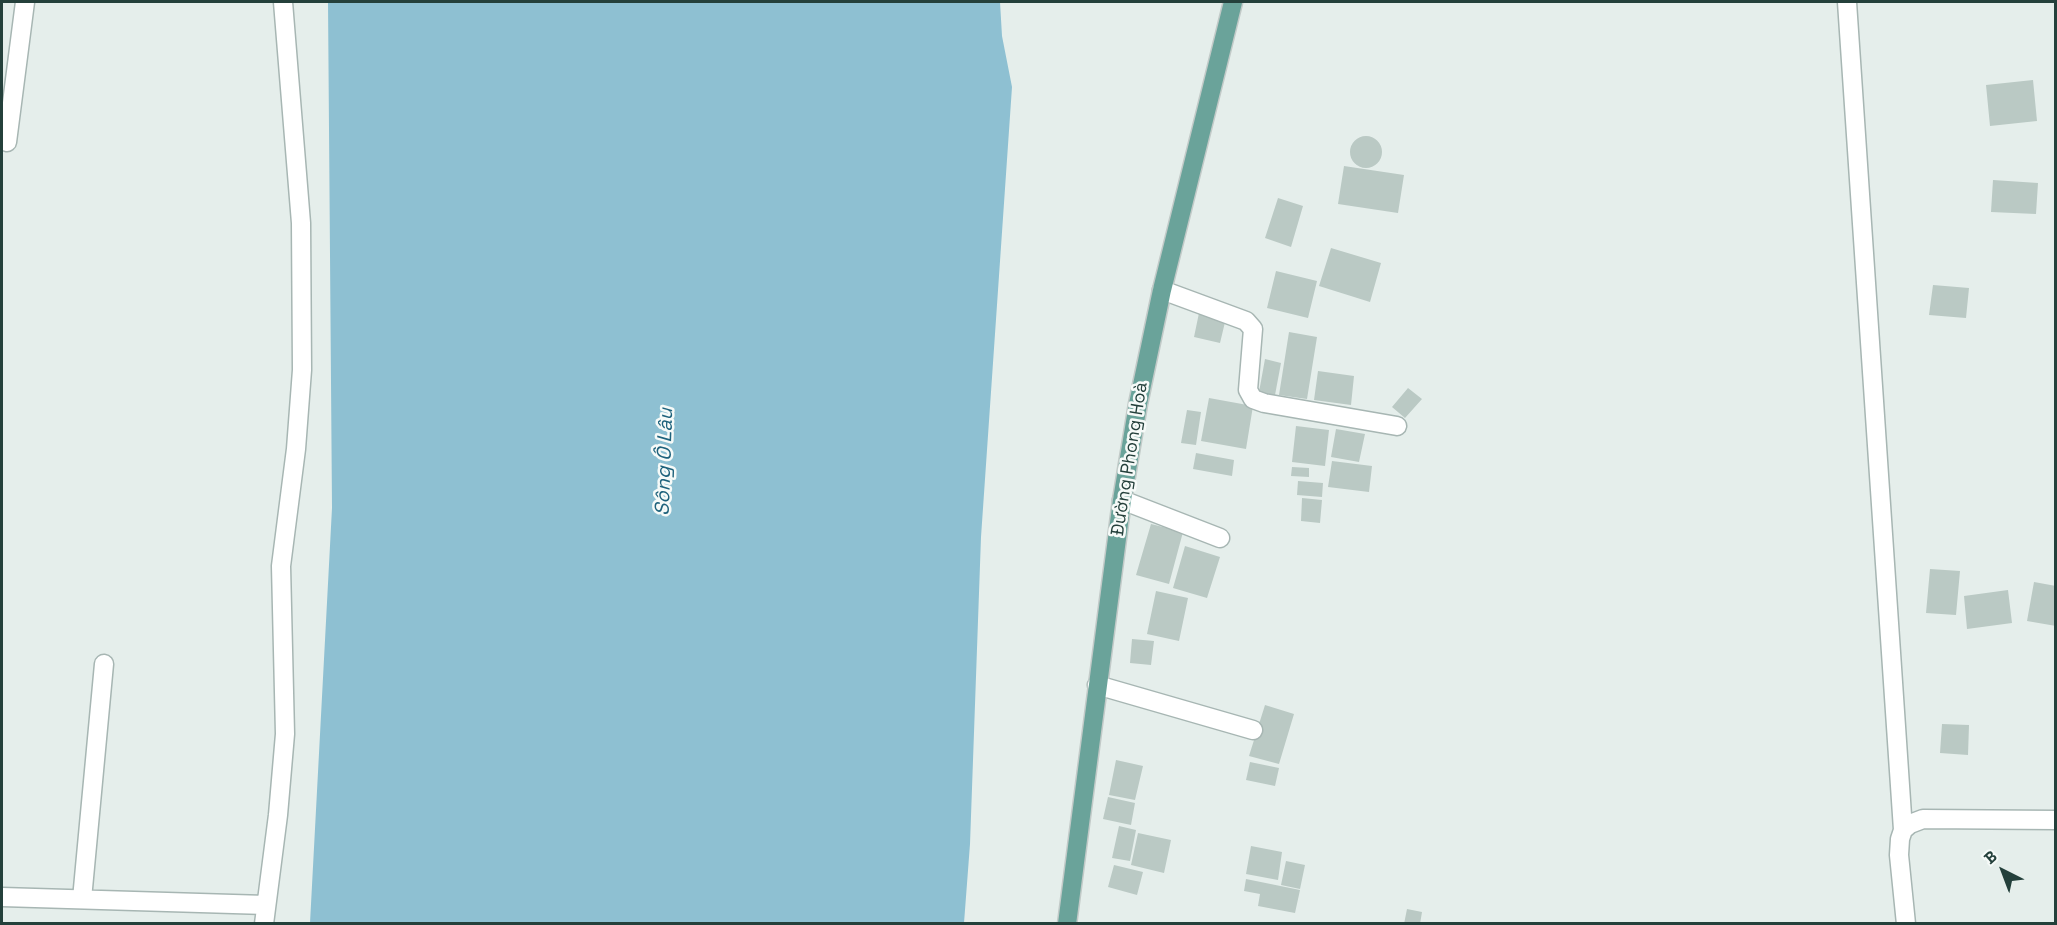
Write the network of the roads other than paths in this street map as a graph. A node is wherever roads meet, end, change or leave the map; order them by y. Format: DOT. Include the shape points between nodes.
graph roads {
  1 [pos="25,2"];
  2 [pos="283,2"];
  3 [pos="1233,2"];
  4 [pos="1847,2"];
  5 [pos="7,142"];
  6 [pos="1162,290"];
  7 [pos="1397,426"];
  8 [pos="1122,500"];
  9 [pos="1220,538"];
  10 [pos="104,664"];
  11 [pos="1097,685"];
  12 [pos="1253,730"];
  13 [pos="2055,820"];
  14 [pos="1903,830"];
  15 [pos="2,897"];
  16 [pos="81,899"];
  17 [pos="266,905"];
  18 [pos="264,924"];
  19 [pos="1067,924"];
  20 [pos="1906,924"];
  1 -- 5 [label="street"];
  2 -- 17 [label="street" via="301,223 302,370 281,566 285,734"];
  3 -- 6 [label="main road, Đường Phong Hoà"];
  4 -- 14 [label="street"];
  6 -- 7 [label="street" via="1246,321 1253,329 1248,390 1253,399"];
  6 -- 8 [label="main road, Đường Phong Hoà"];
  8 -- 9 [label="street"];
  8 -- 11 [label="main road, Đường Phong Hoà"];
  10 -- 16 [label="street"];
  11 -- 12 [label="street"];
  11 -- 19 [label="main road, Đường Phong Hoà"];
  13 -- 14 [label="street" via="1923,819"];
  14 -- 20 [label="street" via="1899,855"];
  15 -- 16 [label="street"];
  16 -- 17 [label="street"];
  17 -- 18 [label="street"];
}
